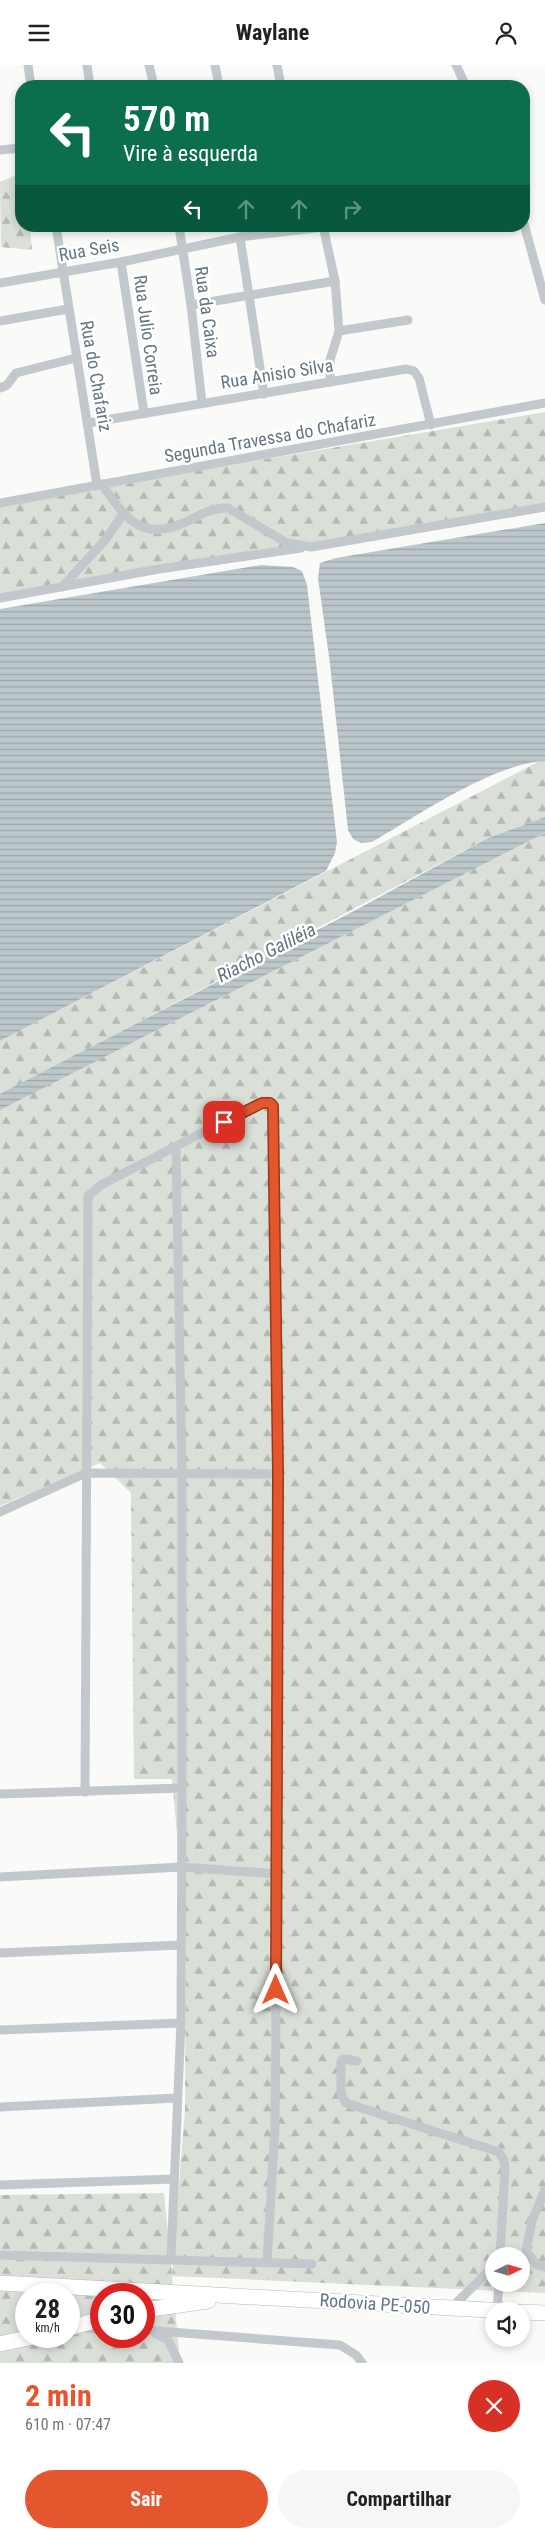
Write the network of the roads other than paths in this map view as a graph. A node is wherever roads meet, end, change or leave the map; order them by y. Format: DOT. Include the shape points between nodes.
graph roads {
  1 [pos="28,65"];
  2 [pos="87,65"];
  3 [pos="149,65"];
  4 [pos="216,65"];
  5 [pos="277,65"];
  6 [pos="456,65"];
  7 [pos="30,80"];
  8 [pos="89,80"];
  9 [pos="153,80"];
  10 [pos="218,80"];
  11 [pos="280,80"];
  12 [pos="463,80"];
  13 [pos="15,149"];
  14 [pos="0,150"];
  15 [pos="57,232"];
  16 [pos="180,232"];
  17 [pos="283,232"];
  18 [pos="327,232"];
  19 [pos="526,232"];
  20 [pos="240,237"];
  21 [pos="182,248"];
  22 [pos="121,262"];
  23 [pos="61,272"];
  24 [pos="335,281"];
  25 [pos="0,283"];
  26 [pos="250,295"];
  27 [pos="545,299"];
  28 [pos="191,305"];
  29 [pos="68,309"];
  30 [pos="408,320"];
  31 [pos="0,321"];
  32 [pos="339,331"];
  33 [pos="76,357"];
  34 [pos="330,382"];
  35 [pos="0,388"];
  36 [pos="264,394"];
  37 [pos="202,403"];
  38 [pos="545,403"];
  39 [pos="144,413"];
  40 [pos="88,423"];
  41 [pos="431,425"];
  42 [pos="100,485"];
  43 [pos="0,503"];
  44 [pos="545,507"];
  45 [pos="123,513"];
  46 [pos="311,547"];
  47 [pos="62,587"];
  48 [pos="0,598"];
  49 [pos="176,1148"];
  50 [pos="86,1473"];
  51 [pos="278,1473"];
  52 [pos="182,1474"];
  53 [pos="0,1512"];
  54 [pos="182,1788"];
  55 [pos="85,1792"];
  56 [pos="0,1794"];
  57 [pos="180,1867"];
  58 [pos="277,1874"];
  59 [pos="0,1877"];
  60 [pos="181,1945"];
  61 [pos="0,1953"];
  62 [pos="181,2023"];
  63 [pos="0,2030"];
  64 [pos="357,2061"];
  65 [pos="177,2098"];
  66 [pos="0,2107"];
  67 [pos="174,2179"];
  68 [pos="0,2185"];
  69 [pos="545,2190"];
  70 [pos="501,2247"];
  71 [pos="0,2255"];
  72 [pos="171,2259"];
  73 [pos="267,2263"];
  74 [pos="312,2264"];
  75 [pos="545,2267"];
  76 [pos="485,2275"];
  77 [pos="0,2283"];
  78 [pos="244,2296"];
  79 [pos="155,2308"];
  80 [pos="450,2309"];
  81 [pos="485,2310"];
  82 [pos="530,2312"];
  83 [pos="545,2313"];
  84 [pos="155,2332"];
  85 [pos="155,2334"];
  86 [pos="15,2341"];
  87 [pos="0,2344"];
  88 [pos="178,2363"];
  89 [pos="362,2363"];
  1 -- 7 [label="street"];
  2 -- 8 [label="street"];
  3 -- 9 [label="street"];
  4 -- 10 [label="street"];
  5 -- 11 [label="street"];
  6 -- 12 [label="street"];
  13 -- 14 [label="street"];
  15 -- 23 [label="street, Rua do Chafariz"];
  16 -- 21 [label="street, Rua da Caixa"];
  17 -- 20 [label="street, Rua Seis"];
  18 -- 24 [label="street"];
  19 -- 27 [label="street"];
  20 -- 21 [label="street, Rua Seis"];
  20 -- 26 [label="street"];
  21 -- 22 [label="street, Rua Seis"];
  21 -- 28 [label="street, Rua da Caixa"];
  22 -- 23 [label="street, Rua Seis"];
  22 -- 39 [label="street, Rua Julio Correia"];
  23 -- 25 [label="street, Rua Seis"];
  23 -- 29 [label="street, Rua do Chafariz"];
  24 -- 26 [label="street"];
  24 -- 32 [label="street"];
  26 -- 28 [label="street"];
  26 -- 36 [label="street"];
  28 -- 37 [label="street, Rua da Caixa"];
  29 -- 31 [label="street"];
  29 -- 33 [label="street, Rua do Chafariz"];
  30 -- 32 [label="street"];
  32 -- 34 [label="street" via="330,360"];
  33 -- 35 [label="street" via="23,370"];
  33 -- 40 [label="street, Rua do Chafariz"];
  34 -- 36 [label="street, Rua Anisio Silva"];
  34 -- 41 [label="street, Rua Anisio Silva" via="412,369 419,378"];
  36 -- 37 [label="street, Rua Anisio Silva"];
  37 -- 39 [label="street, Rua Anisio Silva"];
  38 -- 41 [label="street, Segunda Travessa do Chafariz"];
  39 -- 40 [label="street, Rua Anisio Silva"];
  40 -- 42 [label="street, Rua do Chafariz"];
  41 -- 42 [label="street, Segunda Travessa do Chafariz"];
  42 -- 43 [label="street, Segunda Travessa do Chafariz"];
  42 -- 45 [label="street"];
  44 -- 46 [label="street"];
  45 -- 46 [label="street" via="143,528 165,529 209,511 228,508 287,543"];
  45 -- 47 [label="street" via="106,539"];
  46 -- 47 [label="street"];
  47 -- 48 [label="street"];
  49 -- 50 [label="street" via="101,1185 88,1196"];
  49 -- 51 [label="street" via="256,1105 267,1102 273,1106"];
  49 -- 52 [label="street"];
  50 -- 52 [label="street"];
  50 -- 53 [label="street"];
  50 -- 55 [label="street"];
  51 -- 52 [label="street"];
  51 -- 58 [label="street"];
  52 -- 54 [label="street"];
  54 -- 55 [label="street"];
  54 -- 57 [label="street"];
  55 -- 56 [label="street"];
  57 -- 58 [label="street"];
  57 -- 59 [label="street"];
  57 -- 60 [label="street"];
  58 -- 73 [label="street" via="275,2126"];
  60 -- 61 [label="street"];
  60 -- 62 [label="street"];
  62 -- 63 [label="street"];
  62 -- 65 [label="street"];
  64 -- 70 [label="street" via="343,2059 341,2062 341,2094 346,2103 499,2152 505,2169"];
  65 -- 66 [label="street"];
  65 -- 67 [label="street"];
  67 -- 68 [label="street"];
  67 -- 72 [label="street"];
  69 -- 75 [label="street" via="528,2236 526,2251 537,2265"];
  71 -- 72 [label="street"];
  72 -- 73 [label="street"];
  73 -- 74 [label="street"];
  76 -- 80 [label="street"];
  77 -- 78 [label="main road, Rodovia PE-050"];
  78 -- 79 [label="main road, Rodovia PE-050"];
  78 -- 80 [label="main road, Rodovia PE-050"];
  80 -- 81 [label="main road, Rodovia PE-050"];
  82 -- 83 [label="main road"];
  84 -- 89 [label="street" via="340,2345"];
  85 -- 88 [label="street" via="168,2340"];
  86 -- 87 [label="main road"];
}
